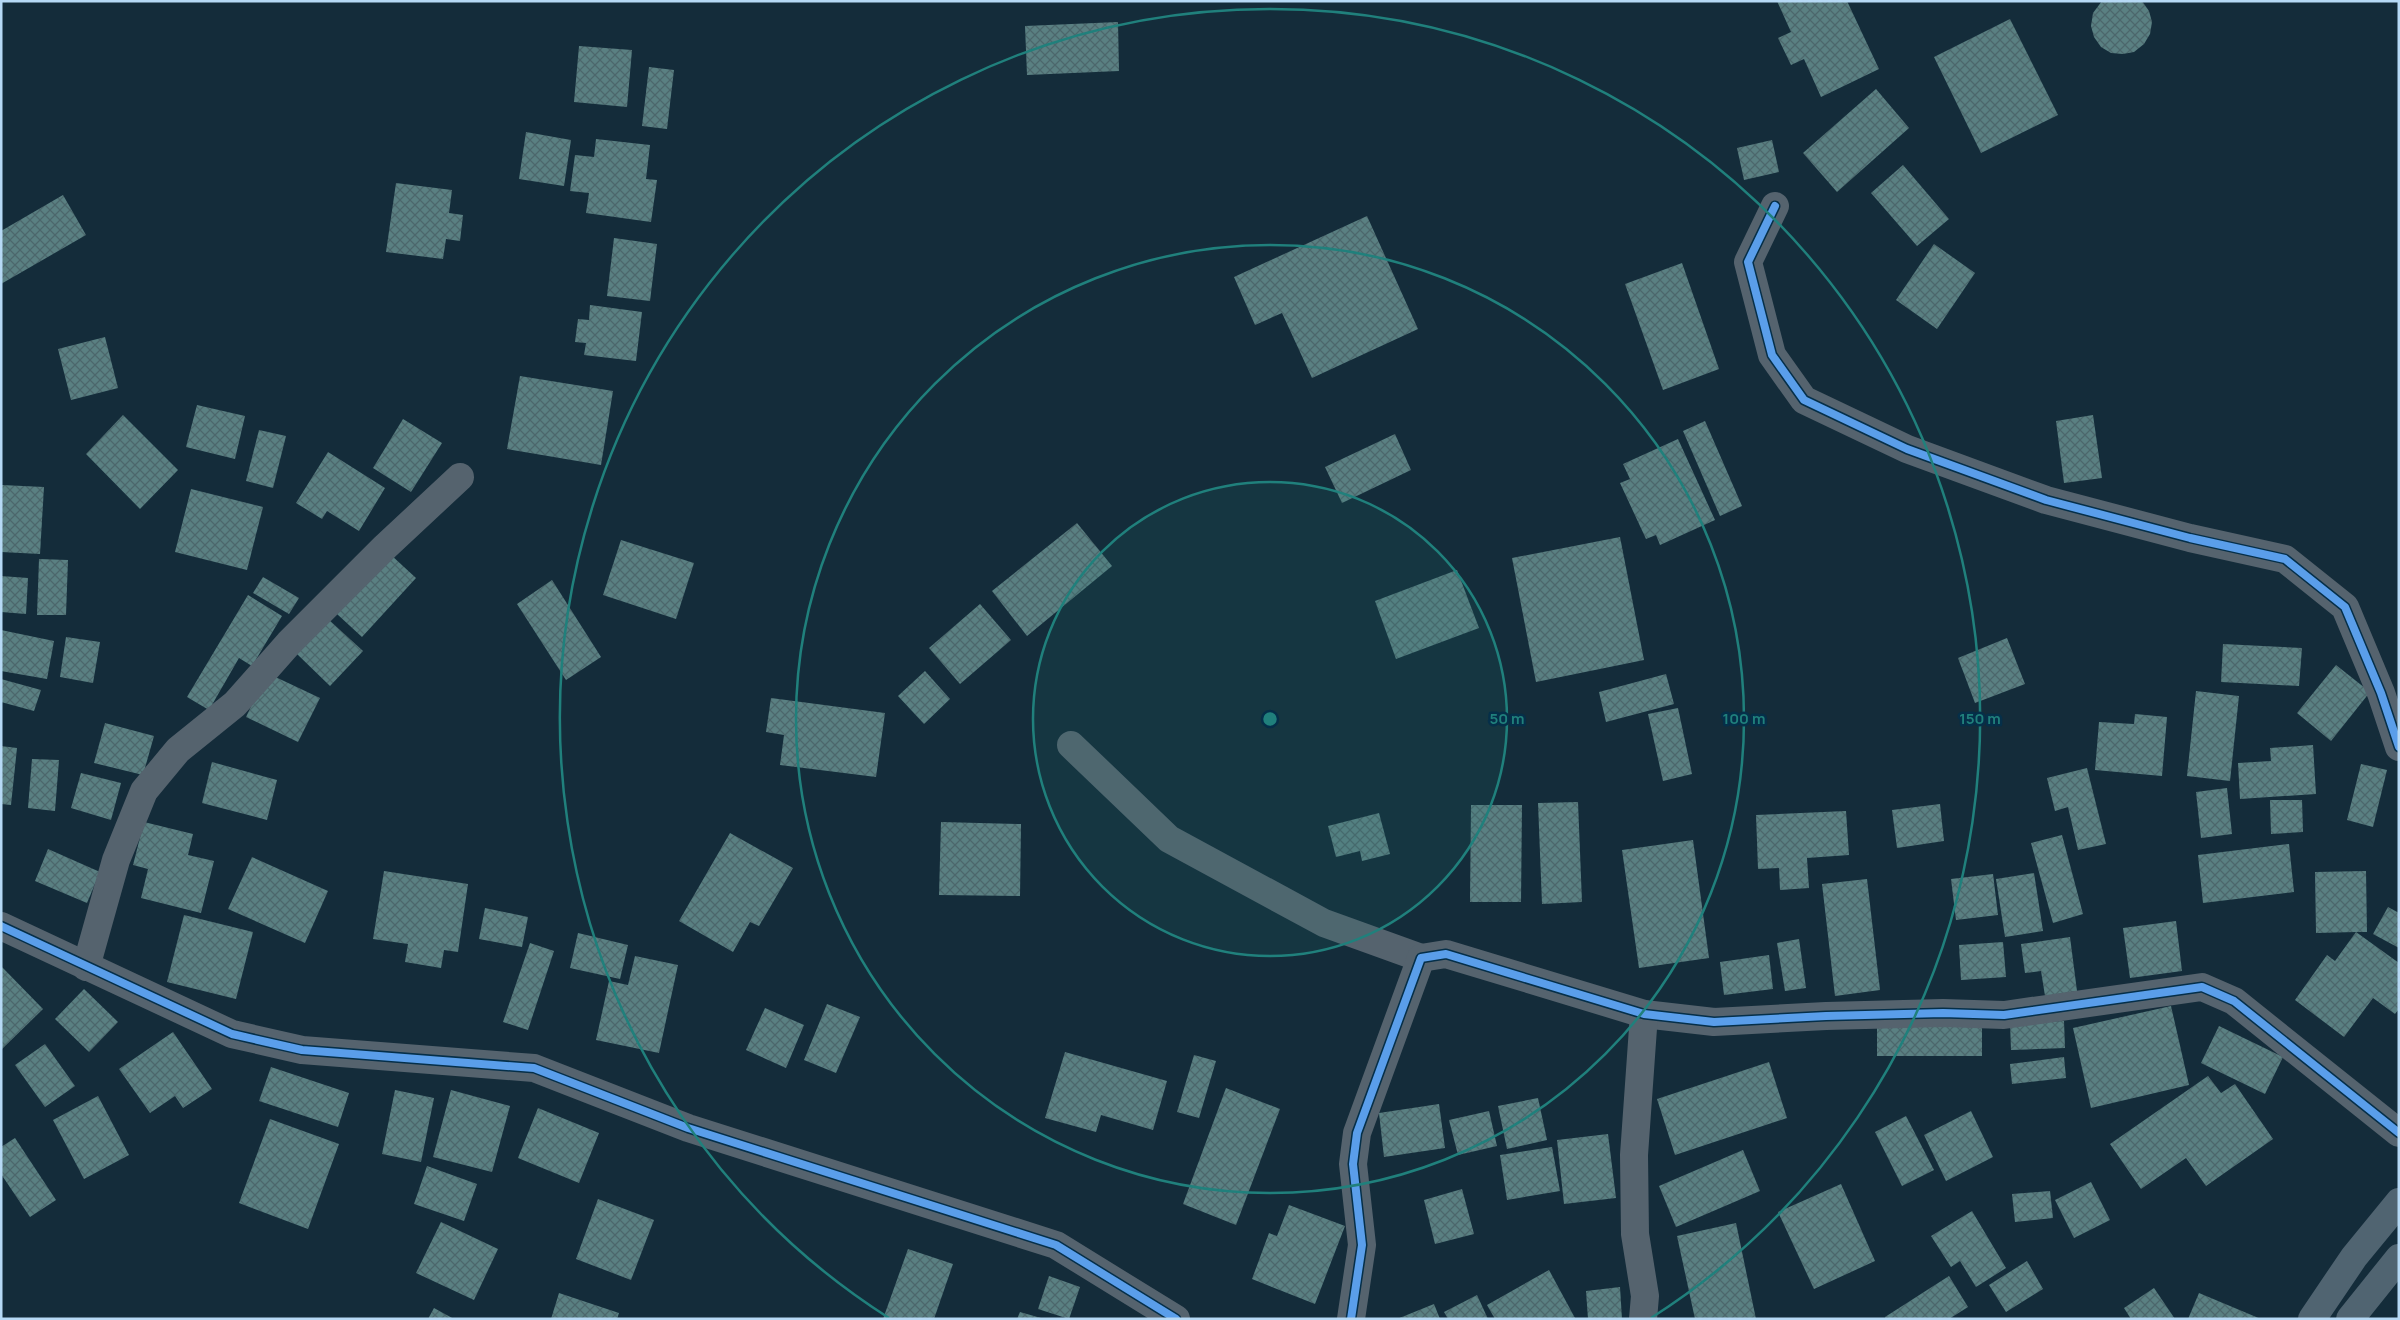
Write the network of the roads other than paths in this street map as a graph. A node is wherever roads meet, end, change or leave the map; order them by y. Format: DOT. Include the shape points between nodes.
graph roads {
  1 [pos="1775,206"];
  2 [pos="460,477"];
  3 [pos="1071,745"];
  4 [pos="2399,747"];
  5 [pos="1,926"];
  6 [pos="1421,958"];
  7 [pos="86,967"];
  8 [pos="1644,1014"];
  9 [pos="2399,1133"];
  10 [pos="2399,1202"];
  11 [pos="2399,1258"];
  12 [pos="1176,1319"];
  13 [pos="1350,1319"];
  14 [pos="1643,1319"];
  15 [pos="2312,1319"];
  16 [pos="2350,1319"];
  1 -- 4 [label="street" via="1748,262 1772,355 1804,400 1907,449 2046,500 2285,559 2345,608"];
  2 -- 7 [label="street" via="289,643 234,704 178,750 144,791 116,860"];
  3 -- 6 [label="street" via="1169,839 1324,924"];
  5 -- 7 [label="street"];
  6 -- 8 [label="street" via="1446,954"];
  6 -- 13 [label="street" via="1357,1133 1353,1164 1362,1245"];
  7 -- 12 [label="street" via="232,1034 302,1050 534,1068 688,1128 1056,1245"];
  8 -- 9 [label="street" via="1714,1022 1943,1013 2004,1015 2202,987 2234,1001"];
  8 -- 14 [label="street" via="1634,1155 1635,1234 1645,1296"];
  10 -- 15 [label="main road" via="2354,1257"];
  11 -- 16 [label="main road"];
}
